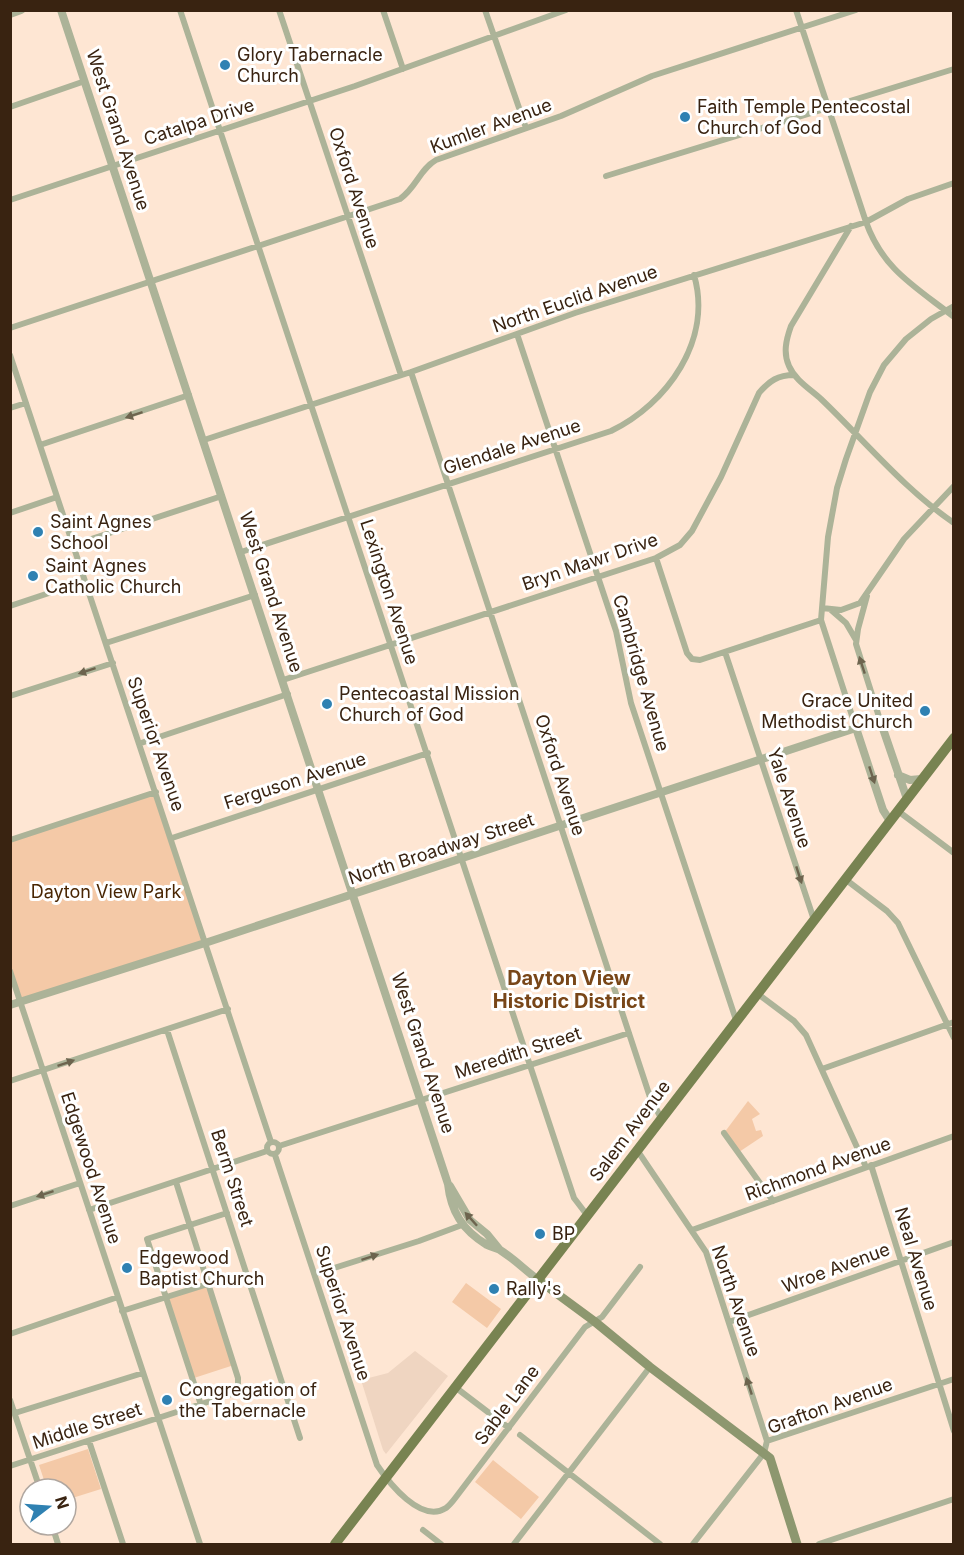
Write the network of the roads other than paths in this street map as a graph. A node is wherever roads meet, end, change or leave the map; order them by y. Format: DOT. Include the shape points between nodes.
graph roads {
  1 [pos="21,10"];
  2 [pos="61,10"];
  3 [pos="180,10"];
  4 [pos="279,10"];
  5 [pos="383,10"];
  6 [pos="485,10"];
  7 [pos="566,10"];
  8 [pos="796,10"];
  9 [pos="856,10"];
  10 [pos="10,14"];
  11 [pos="802,28"];
  12 [pos="494,36"];
  13 [pos="403,69"];
  14 [pos="954,69"];
  15 [pos="85,81"];
  16 [pos="310,101"];
  17 [pos="10,107"];
  18 [pos="829,109"];
  19 [pos="525,128"];
  20 [pos="220,131"];
  21 [pos="113,166"];
  22 [pos="606,176"];
  23 [pos="954,183"];
  24 [pos="10,200"];
  25 [pos="348,217"];
  26 [pos="866,222"];
  27 [pos="851,226"];
  28 [pos="258,246"];
  29 [pos="694,275"];
  30 [pos="152,281"];
  31 [pos="954,306"];
  32 [pos="945,310"];
  33 [pos="954,317"];
  34 [pos="10,328"];
  35 [pos="518,334"];
  36 [pos="10,355"];
  37 [pos="411,372"];
  38 [pos="401,375"];
  39 [pos="794,375"];
  40 [pos="189,396"];
  41 [pos="26,403"];
  42 [pos="311,405"];
  43 [pos="10,408"];
  44 [pos="855,433"];
  45 [pos="204,440"];
  46 [pos="40,445"];
  47 [pos="555,448"];
  48 [pos="449,484"];
  49 [pos="954,486"];
  50 [pos="57,496"];
  51 [pos="222,496"];
  52 [pos="933,507"];
  53 [pos="10,513"];
  54 [pos="348,517"];
  55 [pos="954,523"];
  56 [pos="73,545"];
  57 [pos="241,552"];
  58 [pos="656,558"];
  59 [pos="597,577"];
  60 [pos="85,581"];
  61 [pos="255,595"];
  62 [pos="867,595"];
  63 [pos="10,606"];
  64 [pos="822,608"];
  65 [pos="831,610"];
  66 [pos="491,612"];
  67 [pos="821,620"];
  68 [pos="856,640"];
  69 [pos="106,643"];
  70 [pos="390,645"];
  71 [pos="724,652"];
  72 [pos="113,663"];
  73 [pos="283,680"];
  74 [pos="288,694"];
  75 [pos="10,696"];
  76 [pos="880,720"];
  77 [pos="856,728"];
  78 [pos="954,738"];
  79 [pos="141,743"];
  80 [pos="428,753"];
  81 [pos="760,760"];
  82 [pos="898,775"];
  83 [pos="921,779"];
  84 [pos="320,789"];
  85 [pos="156,792"];
  86 [pos="661,792"];
  87 [pos="906,800"];
  88 [pos="881,802"];
  89 [pos="898,811"];
  90 [pos="890,821"];
  91 [pos="561,825"];
  92 [pos="172,838"];
  93 [pos="10,840"];
  94 [pos="954,854"];
  95 [pos="462,857"];
  96 [pos="845,879"];
  97 [pos="353,893"];
  98 [pos="814,921"];
  99 [pos="205,943"];
  100 [pos="10,971"];
  101 [pos="758,994"];
  102 [pos="20,1002"];
  103 [pos="10,1005"];
  104 [pos="228,1009"];
  105 [pos="736,1020"];
  106 [pos="950,1023"];
  107 [pos="167,1030"];
  108 [pos="629,1033"];
  109 [pos="954,1038"];
  110 [pos="530,1065"];
  111 [pos="822,1069"];
  112 [pos="43,1071"];
  113 [pos="10,1081"];
  114 [pos="421,1101"];
  115 [pos="661,1118"];
  116 [pos="724,1132"];
  117 [pos="954,1136"];
  118 [pos="272,1142"];
  119 [pos="279,1146"];
  120 [pos="637,1150"];
  121 [pos="267,1151"];
  122 [pos="275,1155"];
  123 [pos="869,1166"];
  124 [pos="213,1169"];
  125 [pos="176,1182"];
  126 [pos="80,1183"];
  127 [pos="448,1184"];
  128 [pos="773,1201"];
  129 [pos="10,1206"];
  130 [pos="89,1210"];
  131 [pos="227,1213"];
  132 [pos="587,1215"];
  133 [pos="188,1225"];
  134 [pos="462,1225"];
  135 [pos="692,1230"];
  136 [pos="954,1242"];
  137 [pos="500,1250"];
  138 [pos="900,1261"];
  139 [pos="640,1267"];
  140 [pos="315,1274"];
  141 [pos="537,1279"];
  142 [pos="208,1284"];
  143 [pos="118,1297"];
  144 [pos="166,1298"];
  145 [pos="122,1311"];
  146 [pos="594,1321"];
  147 [pos="729,1322"];
  148 [pos="10,1334"];
  149 [pos="650,1367"];
  150 [pos="143,1373"];
  151 [pos="954,1379"];
  152 [pos="939,1384"];
  153 [pos="455,1387"];
  154 [pos="10,1400"];
  155 [pos="201,1405"];
  156 [pos="15,1413"];
  157 [pos="158,1418"];
  158 [pos="509,1428"];
  159 [pos="954,1431"];
  160 [pos="520,1435"];
  161 [pos="300,1438"];
  162 [pos="89,1441"];
  163 [pos="767,1441"];
  164 [pos="764,1453"];
  165 [pos="30,1460"];
  166 [pos="10,1466"];
  167 [pos="569,1474"];
  168 [pos="36,1477"];
  169 [pos="386,1478"];
  170 [pos="954,1499"];
  171 [pos="423,1530"];
  172 [pos="123,1545"];
  173 [pos="200,1545"];
  174 [pos="335,1545"];
  175 [pos="441,1545"];
  176 [pos="514,1545"];
  177 [pos="660,1545"];
  178 [pos="693,1545"];
  179 [pos="797,1545"];
  180 [pos="819,1545"];
  1 -- 10 [label="street"];
  2 -- 15 [label="street, West Grand Avenue"];
  3 -- 20 [label="street, Lexington Avenue"];
  4 -- 16 [label="street, Oxford Avenue"];
  5 -- 13 [label="street"];
  6 -- 12 [label="street"];
  7 -- 12 [label="street, Catalpa Drive"];
  8 -- 11 [label="street"];
  9 -- 11 [label="street, Kumler Avenue"];
  11 -- 18 [label="street"];
  11 -- 19 [label="street, Kumler Avenue" via="652,75 579,109"];
  12 -- 13 [label="street, Catalpa Drive"];
  12 -- 19 [label="street"];
  13 -- 16 [label="street, Catalpa Drive"];
  14 -- 18 [label="street"];
  15 -- 17 [label="street"];
  15 -- 21 [label="street, West Grand Avenue"];
  16 -- 20 [label="street, Catalpa Drive"];
  16 -- 25 [label="street, Oxford Avenue"];
  18 -- 22 [label="street"];
  18 -- 26 [label="street"];
  19 -- 25 [label="street, Kumler Avenue" via="433,162 406,195"];
  20 -- 21 [label="street, Catalpa Drive"];
  20 -- 28 [label="street, Lexington Avenue"];
  21 -- 24 [label="street, Catalpa Drive"];
  21 -- 30 [label="street, West Grand Avenue"];
  23 -- 26 [label="street, North Euclid Avenue" via="908,199"];
  25 -- 28 [label="street, Kumler Avenue"];
  25 -- 38 [label="street, Oxford Avenue"];
  26 -- 27 [label="street, North Euclid Avenue"];
  26 -- 32 [label="street" via="892,267"];
  27 -- 29 [label="street, North Euclid Avenue"];
  27 -- 39 [label="street" via="790,326 785,352"];
  28 -- 30 [label="street, Kumler Avenue"];
  28 -- 42 [label="street, Lexington Avenue"];
  29 -- 35 [label="street, North Euclid Avenue"];
  29 -- 47 [label="street, Glendale Avenue" via="698,299 694,331 683,364 665,391 629,422"];
  30 -- 34 [label="street, Kumler Avenue"];
  30 -- 40 [label="street, West Grand Avenue"];
  31 -- 32 [label="street"];
  32 -- 33 [label="street"];
  32 -- 44 [label="street" via="906,339 884,365"];
  35 -- 37 [label="street, North Euclid Avenue"];
  35 -- 47 [label="street, Cambridge Avenue"];
  36 -- 41 [label="street, Superior Avenue"];
  37 -- 38 [label="street, North Euclid Avenue"];
  37 -- 48 [label="street, Oxford Avenue"];
  38 -- 42 [label="street, North Euclid Avenue"];
  39 -- 44 [label="street"];
  39 -- 58 [label="street, Bryn Mawr Drive" via="776,378 759,393 721,477 689,535"];
  40 -- 45 [label="street, West Grand Avenue"];
  40 -- 46 [label="street, one-way"];
  41 -- 43 [label="street"];
  41 -- 46 [label="street, Superior Avenue"];
  42 -- 45 [label="street, North Euclid Avenue"];
  42 -- 54 [label="street, Lexington Avenue"];
  44 -- 52 [label="street"];
  44 -- 64 [label="street" via="832,511"];
  45 -- 51 [label="street, West Grand Avenue"];
  46 -- 50 [label="street, Superior Avenue"];
  47 -- 48 [label="street, Glendale Avenue"];
  47 -- 59 [label="street, Cambridge Avenue"];
  48 -- 54 [label="street, Glendale Avenue"];
  48 -- 66 [label="street, Oxford Avenue"];
  49 -- 52 [label="street"];
  50 -- 53 [label="street"];
  50 -- 56 [label="street, Superior Avenue"];
  51 -- 56 [label="street"];
  51 -- 57 [label="street, West Grand Avenue"];
  52 -- 55 [label="street"];
  52 -- 62 [label="street" via="892,554"];
  54 -- 57 [label="street, Glendale Avenue"];
  54 -- 70 [label="street, Lexington Avenue"];
  56 -- 60 [label="street, Superior Avenue"];
  57 -- 61 [label="street, West Grand Avenue"];
  58 -- 59 [label="street, Bryn Mawr Drive"];
  58 -- 71 [label="street" via="688,655 698,660"];
  59 -- 66 [label="street, Bryn Mawr Drive"];
  59 -- 86 [label="street, Cambridge Avenue" via="620,647 631,703"];
  60 -- 63 [label="street"];
  60 -- 69 [label="street, Superior Avenue"];
  61 -- 69 [label="street"];
  61 -- 73 [label="street, West Grand Avenue"];
  62 -- 65 [label="street" via="850,608"];
  62 -- 68 [label="street"];
  64 -- 65 [label="street"];
  64 -- 67 [label="street"];
  65 -- 68 [label="street" via="846,623"];
  66 -- 70 [label="street, Bryn Mawr Drive"];
  66 -- 91 [label="street, Oxford Avenue"];
  67 -- 71 [label="street"];
  67 -- 77 [label="street"];
  76 -- 68 [label="street, one-way"];
  69 -- 72 [label="street, Superior Avenue"];
  70 -- 73 [label="street, Bryn Mawr Drive"];
  70 -- 80 [label="street, Lexington Avenue"];
  71 -- 81 [label="street, Yale Avenue"];
  72 -- 75 [label="street, one-way"];
  72 -- 79 [label="street, Superior Avenue"];
  73 -- 74 [label="street, West Grand Avenue"];
  74 -- 79 [label="street"];
  74 -- 84 [label="street, West Grand Avenue"];
  76 -- 77 [label="street, North Broadway Street"];
  76 -- 82 [label="street"];
  77 -- 81 [label="street, North Broadway Street"];
  77 -- 88 [label="street, one-way"];
  78 -- 83 [label="main road, Salem Avenue"];
  79 -- 85 [label="street, Superior Avenue"];
  80 -- 84 [label="street, Ferguson Avenue"];
  80 -- 95 [label="street, Lexington Avenue"];
  81 -- 86 [label="street, North Broadway Street"];
  81 -- 98 [label="street, Yale Avenue, one-way"];
  82 -- 83 [label="street"];
  82 -- 87 [label="street"];
  83 -- 87 [label="main road, Salem Avenue"];
  84 -- 92 [label="street, Ferguson Avenue"];
  84 -- 97 [label="street, West Grand Avenue"];
  85 -- 92 [label="street, Superior Avenue"];
  85 -- 93 [label="street"];
  86 -- 91 [label="street, North Broadway Street"];
  86 -- 105 [label="street, Cambridge Avenue"];
  87 -- 89 [label="main road, Salem Avenue"];
  88 -- 89 [label="street"];
  88 -- 90 [label="street"];
  89 -- 90 [label="main road, Salem Avenue"];
  89 -- 94 [label="street"];
  90 -- 96 [label="main road, Salem Avenue"];
  91 -- 95 [label="street, North Broadway Street"];
  91 -- 108 [label="street, Oxford Avenue"];
  92 -- 99 [label="street, Superior Avenue"];
  95 -- 97 [label="street, North Broadway Street"];
  95 -- 110 [label="street, Lexington Avenue"];
  96 -- 98 [label="main road, Salem Avenue"];
  96 -- 106 [label="street" via="898,923"];
  97 -- 99 [label="street, North Broadway Street"];
  97 -- 114 [label="street, West Grand Avenue"];
  98 -- 101 [label="main road, Salem Avenue"];
  99 -- 102 [label="street, North Broadway Street"];
  99 -- 104 [label="street, Superior Avenue"];
  100 -- 102 [label="street, Edgewood Avenue"];
  101 -- 105 [label="main road, Salem Avenue"];
  101 -- 111 [label="street, Neal Avenue" via="802,1030"];
  102 -- 103 [label="street, North Broadway Street"];
  102 -- 112 [label="street, Edgewood Avenue"];
  104 -- 107 [label="street"];
  104 -- 118 [label="street, Superior Avenue"];
  105 -- 115 [label="main road, Salem Avenue"];
  106 -- 109 [label="street"];
  106 -- 111 [label="street"];
  112 -- 107 [label="street, one-way"];
  107 -- 124 [label="street, Berm Street"];
  108 -- 110 [label="street, Meredith Street"];
  108 -- 115 [label="street, Oxford Avenue"];
  110 -- 114 [label="street, Meredith Street"];
  110 -- 132 [label="street, Lexington Avenue" via="574,1198"];
  111 -- 123 [label="street, Neal Avenue"];
  112 -- 113 [label="street"];
  112 -- 126 [label="street, Edgewood Avenue"];
  114 -- 119 [label="street, Meredith Street"];
  114 -- 127 [label="street, West Grand Avenue"];
  115 -- 120 [label="main road, Salem Avenue"];
  116 -- 128 [label="street"];
  117 -- 123 [label="street, Richmond Avenue"];
  118 -- 119 [label="street"];
  118 -- 121 [label="street"];
  119 -- 122 [label="street"];
  120 -- 132 [label="main road, Salem Avenue"];
  120 -- 135 [label="street, North Avenue"];
  121 -- 122 [label="street"];
  121 -- 124 [label="street"];
  122 -- 140 [label="street, Superior Avenue"];
  123 -- 128 [label="street, Richmond Avenue"];
  123 -- 138 [label="street, Neal Avenue"];
  124 -- 125 [label="street"];
  124 -- 131 [label="street, Berm Street"];
  125 -- 130 [label="street"];
  125 -- 133 [label="street"];
  126 -- 129 [label="street, one-way"];
  126 -- 130 [label="street, Edgewood Avenue"];
  127 -- 134 [label="street, West Grand Avenue"];
  137 -- 127 [label="street, West Grand Avenue, one-way" via="470,1220"];
  128 -- 135 [label="street, Richmond Avenue"];
  130 -- 143 [label="street, Edgewood Avenue"];
  131 -- 133 [label="street"];
  131 -- 161 [label="street, Berm Street"];
  132 -- 141 [label="main road, Salem Avenue"];
  133 -- 142 [label="street"];
  133 -- 144 [label="street" via="147,1239"];
  134 -- 137 [label="street, West Grand Avenue"];
  140 -- 134 [label="street, one-way"];
  135 -- 147 [label="street, North Avenue" via="711,1263"];
  136 -- 138 [label="street, Wroe Avenue"];
  137 -- 141 [label="street, West Grand Avenue"];
  138 -- 147 [label="street, Wroe Avenue"];
  138 -- 152 [label="street, Neal Avenue"];
  139 -- 146 [label="street, Sable Lane" via="602,1317"];
  140 -- 169 [label="street, Superior Avenue" via="377,1465"];
  141 -- 146 [label="main road, West Grand Avenue"];
  141 -- 153 [label="main road, Salem Avenue"];
  142 -- 144 [label="street"];
  142 -- 155 [label="street, Middle Street" via="238,1387 229,1395"];
  143 -- 145 [label="street, Edgewood Avenue"];
  143 -- 148 [label="street"];
  144 -- 145 [label="street"];
  144 -- 155 [label="street"];
  145 -- 150 [label="street, Edgewood Avenue"];
  146 -- 149 [label="main road, West Grand Avenue"];
  146 -- 158 [label="street, Sable Lane" via="585,1327"];
  163 -- 147 [label="street, North Avenue, one-way"];
  149 -- 164 [label="main road, West Grand Avenue"];
  149 -- 167 [label="street"];
  150 -- 156 [label="street"];
  150 -- 157 [label="street, Edgewood Avenue"];
  151 -- 152 [label="street, Grafton Avenue"];
  152 -- 159 [label="street, Neal Avenue"];
  152 -- 163 [label="street, Grafton Avenue"];
  153 -- 158 [label="street"];
  153 -- 169 [label="main road, Salem Avenue"];
  154 -- 156 [label="street"];
  155 -- 157 [label="street, Middle Street"];
  156 -- 165 [label="street"];
  157 -- 162 [label="street, Middle Street"];
  157 -- 173 [label="street, Edgewood Avenue"];
  158 -- 169 [label="street, Sable Lane" via="444,1509 422,1510"];
  160 -- 167 [label="street"];
  162 -- 165 [label="street, Middle Street"];
  162 -- 172 [label="street"];
  163 -- 164 [label="street, Grafton Avenue"];
  164 -- 178 [label="street, Grafton Avenue"];
  164 -- 179 [label="main road, West Grand Avenue" via="770,1458"];
  165 -- 166 [label="street, Middle Street"];
  165 -- 168 [label="street"];
  167 -- 176 [label="street"];
  167 -- 177 [label="street"];
  169 -- 174 [label="main road, Salem Avenue"];
  170 -- 180 [label="street"];
  171 -- 175 [label="street"];
}
